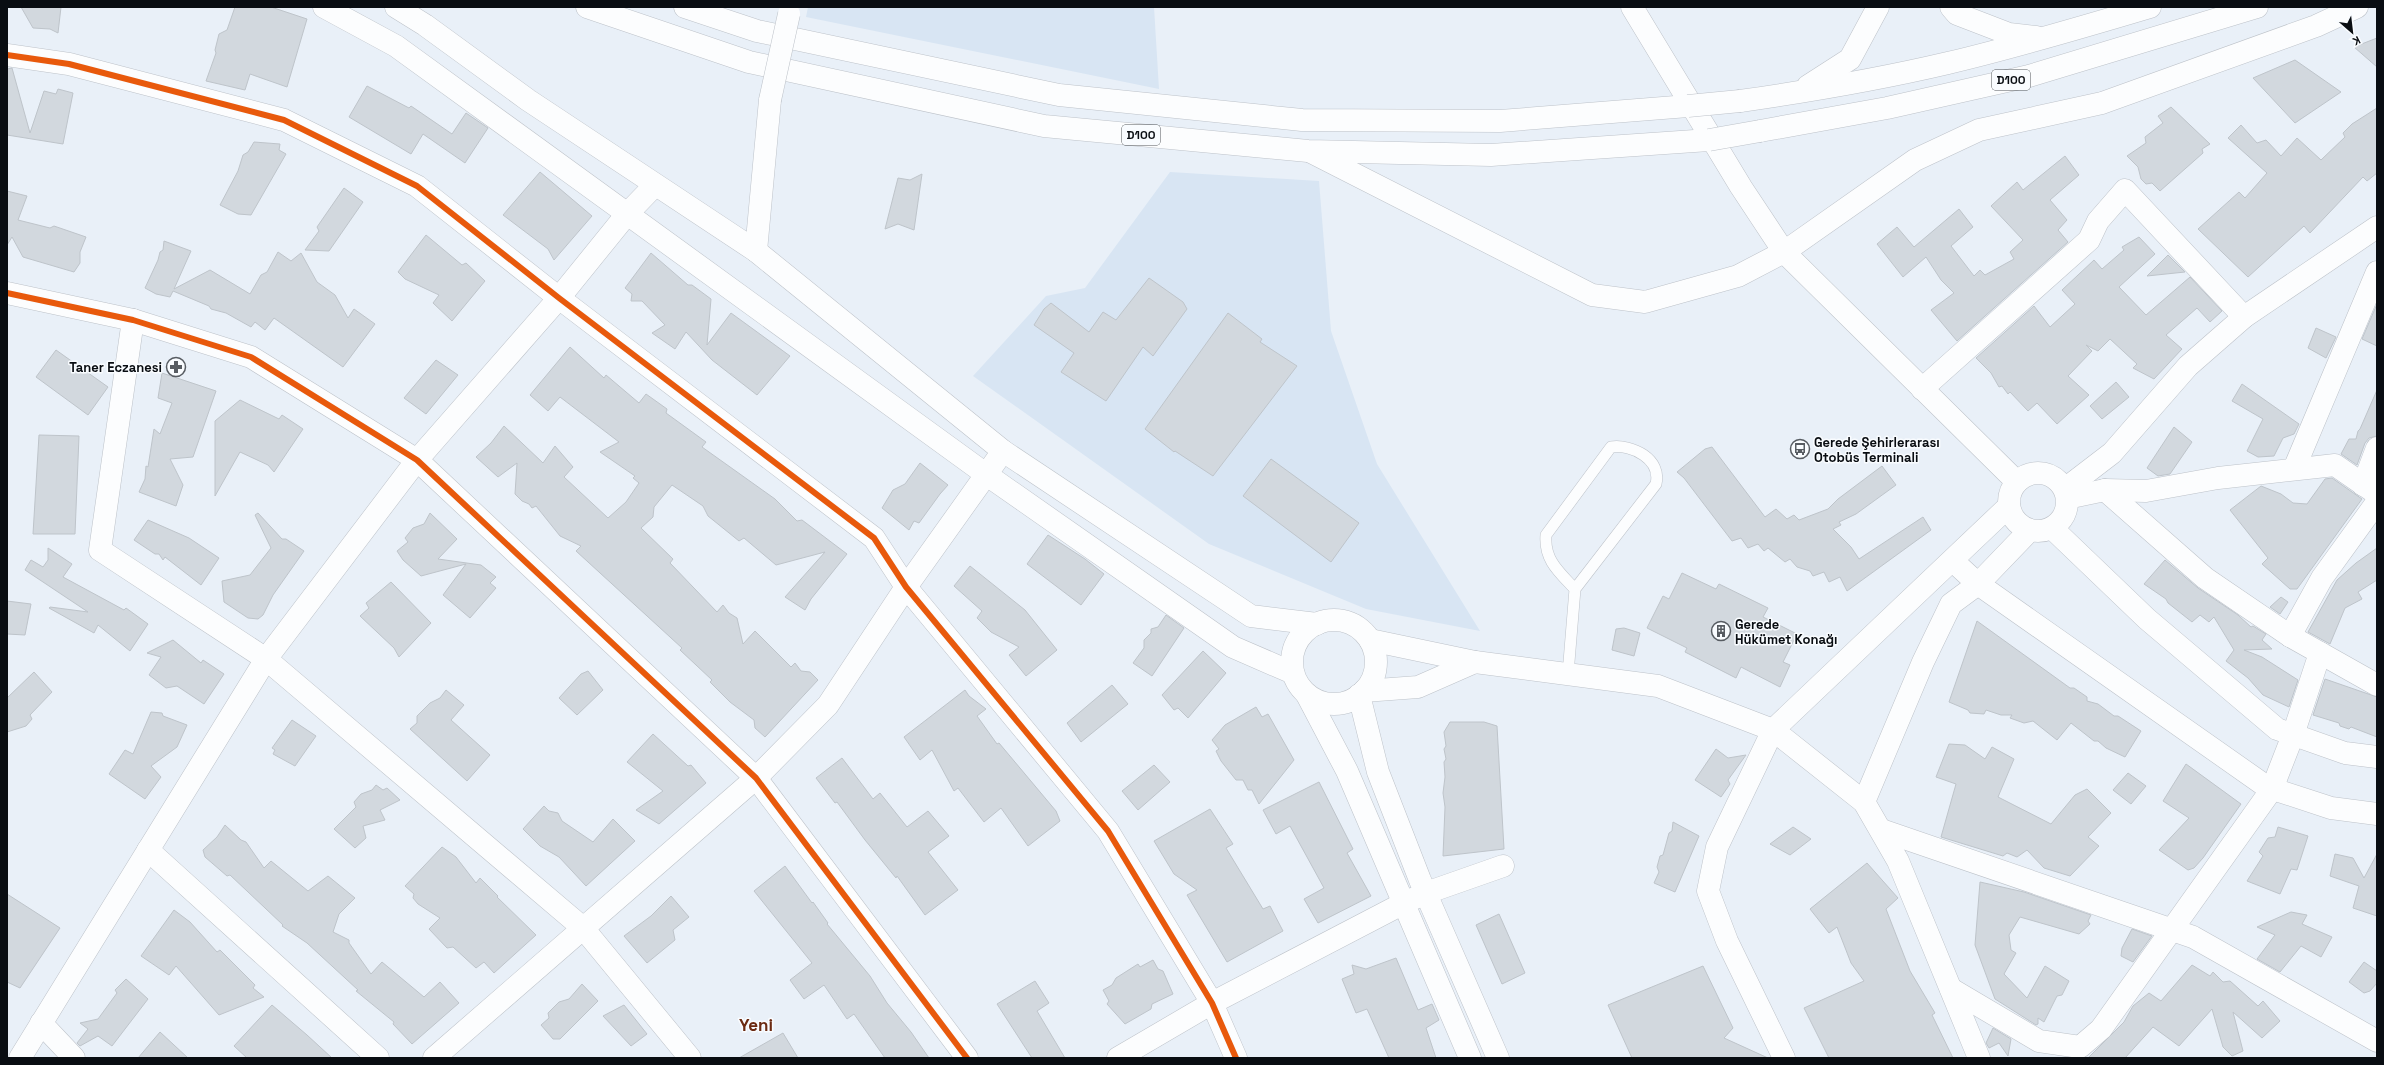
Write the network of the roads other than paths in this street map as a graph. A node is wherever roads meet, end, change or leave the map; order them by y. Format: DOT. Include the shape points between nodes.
graph roads {
  1 [pos="324,7"];
  2 [pos="396,7"];
  3 [pos="587,7"];
  4 [pos="684,7"];
  5 [pos="1632,7"];
  6 [pos="1878,7"];
  7 [pos="1951,7"];
  8 [pos="2150,7"];
  9 [pos="2257,7"];
  10 [pos="2357,7"];
  11 [pos="790,10"];
  12 [pos="2043,38"];
  13 [pos="7,55"];
  14 [pos="1798,93"];
  15 [pos="1308,151"];
  16 [pos="655,185"];
  17 [pos="627,214"];
  18 [pos="2377,227"];
  19 [pos="756,251"];
  20 [pos="1784,252"];
  21 [pos="2377,272"];
  22 [pos="7,293"];
  23 [pos="559,298"];
  24 [pos="2244,318"];
  25 [pos="133,320"];
  26 [pos="1922,389"];
  27 [pos="2377,448"];
  28 [pos="1003,451"];
  29 [pos="417,460"];
  30 [pos="2294,469"];
  31 [pos="987,475"];
  32 [pos="2017,482"];
  33 [pos="2370,489"];
  34 [pos="2105,490"];
  35 [pos="2066,493"];
  36 [pos="2377,502"];
  37 [pos="2008,506"];
  38 [pos="2052,528"];
  39 [pos="2030,531"];
  40 [pos="1953,561"];
  41 [pos="1978,584"];
  42 [pos="906,587"];
  43 [pos="1575,589"];
  44 [pos="1317,624"];
  45 [pos="2290,636"];
  46 [pos="1370,640"];
  47 [pos="2320,653"];
  48 [pos="266,659"];
  49 [pos="1475,662"];
  50 [pos="1293,673"];
  51 [pos="1568,674"];
  52 [pos="2377,685"];
  53 [pos="1361,693"];
  54 [pos="1307,695"];
  55 [pos="1773,730"];
  56 [pos="2294,735"];
  57 [pos="2377,757"];
  58 [pos="756,778"];
  59 [pos="2272,789"];
  60 [pos="1864,802"];
  61 [pos="2377,814"];
  62 [pos="1881,830"];
  63 [pos="148,850"];
  64 [pos="1503,866"];
  65 [pos="1426,893"];
  66 [pos="1404,903"];
  67 [pos="583,928"];
  68 [pos="2173,929"];
  69 [pos="1950,990"];
  70 [pos="1212,1003"];
  71 [pos="41,1024"];
  72 [pos="2377,1041"];
  73 [pos="20,1058"];
  74 [pos="74,1058"];
  75 [pos="378,1058"];
  76 [pos="434,1058"];
  77 [pos="690,1058"];
  78 [pos="967,1058"];
  79 [pos="1118,1058"];
  80 [pos="1236,1058"];
  81 [pos="1470,1058"];
  82 [pos="1498,1058"];
  83 [pos="1784,1058"];
  84 [pos="1979,1058"];
  1 -- 17 [label="main road" via="396,46"];
  2 -- 16 [label="main road"];
  3 -- 15 [label="main road, D100" via="749,62 1044,126"];
  4 -- 14 [label="main road, D100, bridge" via="757,32 1059,95 1302,120 1500,121 1688,106"];
  5 -- 20 [label="main road" via="1741,187"];
  6 -- 14 [label="main road" via="1850,59"];
  7 -- 12 [label="main road" via="1957,14 2009,34"];
  8 -- 12 [label="main road, D100"];
  9 -- 15 [label="main road, D100, bridge" via="2029,76 1887,108 1709,140 1491,155"];
  10 -- 20 [label="main road" via="2316,26 2102,103 1979,130 1915,160"];
  11 -- 19 [label="main road, bridge" via="770,100"];
  12 -- 14 [label="main road, D100" via="1948,63"];
  13 -- 23 [label="main road" via="69,64 284,120 417,186"];
  15 -- 20 [label="main road" via="1592,295 1645,302 1738,276"];
  16 -- 17 [label="main road"];
  16 -- 19 [label="main road"];
  17 -- 23 [label="main road"];
  17 -- 31 [label="main road"];
  18 -- 24 [label="main road"];
  19 -- 28 [label="main road"];
  20 -- 26 [label="main road"];
  21 -- 30 [label="main road"];
  22 -- 25 [label="main road"];
  23 -- 29 [label="main road"];
  23 -- 42 [label="main road" via="874,538"];
  24 -- 26 [label="main road" via="2125,190 2098,221 2089,240"];
  24 -- 35 [label="main road" via="2188,366 2112,453"];
  25 -- 29 [label="main road" via="252,357"];
  25 -- 48 [label="main road" via="100,550"];
  26 -- 32 [label="main road"];
  27 -- 33 [label="main road"];
  28 -- 31 [label="main road"];
  28 -- 44 [label="main road" via="1252,616"];
  29 -- 48 [label="main road"];
  29 -- 58 [label="main road"];
  30 -- 33 [label="main road" via="2335,465"];
  30 -- 34 [label="main road" via="2218,478 2146,491"];
  31 -- 42 [label="main road"];
  31 -- 50 [label="main road" via="1233,646"];
  32 -- 35 [label="main road" via="2024,476 2042,473 2052,476"];
  32 -- 37 [label="main road" via="2012,489"];
  34 -- 35 [label="main road"];
  34 -- 45 [label="main road" via="2205,578"];
  35 -- 38 [label="main road" via="2065,515"];
  36 -- 45 [label="main road" via="2322,578"];
  37 -- 39 [label="main road" via="2015,521"];
  37 -- 40 [label="main road"];
  38 -- 39 [label="main road" via="2045,531"];
  38 -- 56 [label="main road" via="2147,619 2277,729"];
  39 -- 41 [label="main road"];
  40 -- 41 [label="main road"];
  40 -- 55 [label="main road"];
  41 -- 59 [label="main road" via="2242,771"];
  41 -- 60 [label="main road" via="1951,604 1923,662"];
  42 -- 58 [label="main road" via="828,705"];
  42 -- 70 [label="main road" via="1108,831"];
  43 -- 43 [label="lane" via="1656,484 1657,477 1642,452 1622,445 1611,448 1546,535 1545,547 1554,567"];
  43 -- 51 [label="lane"];
  44 -- 46 [label="main road" via="1329,621 1352,624"];
  44 -- 50 [label="main road" via="1307,630 1296,644 1292,661"];
  45 -- 47 [label="main road"];
  46 -- 49 [label="main road"];
  46 -- 53 [label="main road" via="1375,652 1376,666 1372,679"];
  47 -- 52 [label="main road"];
  47 -- 56 [label="main road"];
  48 -- 63 [label="main road"];
  48 -- 67 [label="main road"];
  49 -- 51 [label="main road"];
  49 -- 53 [label="main road" via="1418,687"];
  50 -- 54 [label="main road"];
  51 -- 55 [label="main road" via="1658,686"];
  53 -- 54 [label="main road" via="1343,703 1330,704"];
  53 -- 65 [label="main road" via="1378,772"];
  54 -- 66 [label="main road" via="1347,771"];
  55 -- 60 [label="main road"];
  55 -- 83 [label="main road" via="1717,847 1708,891 1727,941"];
  56 -- 57 [label="main road" via="2345,753"];
  56 -- 59 [label="main road"];
  58 -- 67 [label="main road"];
  58 -- 78 [label="main road"];
  59 -- 61 [label="main road" via="2331,808"];
  59 -- 68 [label="main road"];
  60 -- 62 [label="main road"];
  62 -- 68 [label="main road"];
  62 -- 69 [label="main road" via="1898,861"];
  63 -- 71 [label="main road"];
  63 -- 75 [label="main road"];
  64 -- 65 [label="main road"];
  65 -- 66 [label="main road"];
  65 -- 82 [label="main road"];
  66 -- 70 [label="main road"];
  66 -- 81 [label="main road"];
  67 -- 76 [label="main road"];
  67 -- 77 [label="main road"];
  68 -- 69 [label="main road" via="2101,1028 2080,1047 2039,1041"];
  68 -- 72 [label="main road" via="2193,937"];
  69 -- 84 [label="main road"];
  70 -- 79 [label="main road"];
  70 -- 80 [label="main road"];
  71 -- 73 [label="main road"];
  71 -- 74 [label="main road"];
}
